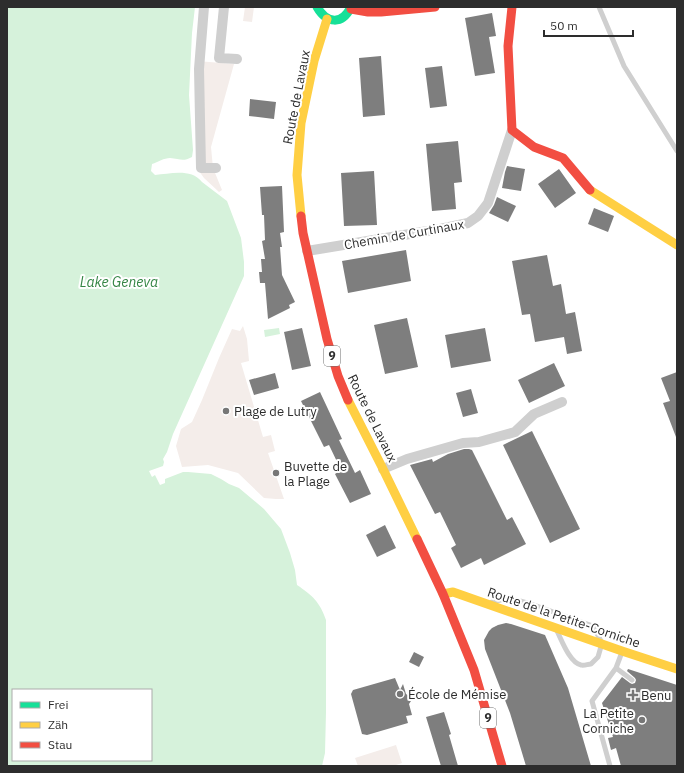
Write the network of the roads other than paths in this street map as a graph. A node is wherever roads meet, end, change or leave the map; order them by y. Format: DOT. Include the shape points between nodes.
graph roads {
  1 [pos="204,7"];
  2 [pos="224,7"];
  3 [pos="317,7"];
  4 [pos="435,7"];
  5 [pos="512,7"];
  6 [pos="599,7"];
  7 [pos="351,8"];
  8 [pos="327,19"];
  9 [pos="237,59"];
  10 [pos="512,130"];
  11 [pos="677,151"];
  12 [pos="216,168"];
  13 [pos="677,245"];
  14 [pos="306,251"];
  15 [pos="562,402"];
  16 [pos="383,469"];
  17 [pos="443,594"];
  18 [pos="485,604"];
  19 [pos="555,627"];
  20 [pos="602,643"];
  21 [pos="622,651"];
  22 [pos="616,668"];
  23 [pos="677,669"];
  24 [pos="632,680"];
  25 [pos="502,766"];
  26 [pos="610,766"];
  1 -- 12 [label="street" via="199,69 201,168"];
  2 -- 9 [label="street" via="219,58"];
  3 -- 8 [label="main road"];
  4 -- 7 [label="main road" via="381,12"];
  5 -- 10 [label="main road" via="508,46"];
  6 -- 11 [label="lane" via="624,66"];
  7 -- 8 [label="main road" via="344,18"];
  8 -- 14 [label="main road, Route de Lavaux / 9" via="314,61 301,123 297,175"];
  10 -- 13 [label="main road" via="534,147 562,158 591,192"];
  10 -- 14 [label="street, Chemin de Curtinaux" via="488,203 478,216 468,223"];
  14 -- 16 [label="main road, Route de Lavaux / 9" via="338,376"];
  15 -- 16 [label="street" via="534,414 515,432 478,442 463,443 407,459"];
  16 -- 17 [label="main road, Route de Lavaux / 9"];
  17 -- 18 [label="main road, Route de la Petite-Corniche" via="453,592"];
  17 -- 25 [label="main road, Route de Lavaux / 9" via="474,670"];
  18 -- 19 [label="main road, Route de la Petite-Corniche"];
  18 -- 20 [label="lane" via="510,598 531,604 593,626"];
  19 -- 20 [label="main road, Route de la Petite-Corniche"];
  19 -- 20 [label="lane" via="569,655 574,662 582,665 591,664 598,657"];
  20 -- 21 [label="main road, Route de la Petite-Corniche"];
  21 -- 22 [label="lane"];
  21 -- 23 [label="main road, Route de la Petite-Corniche"];
  22 -- 24 [label="lane"];
  22 -- 26 [label="lane" via="592,701"];
}
